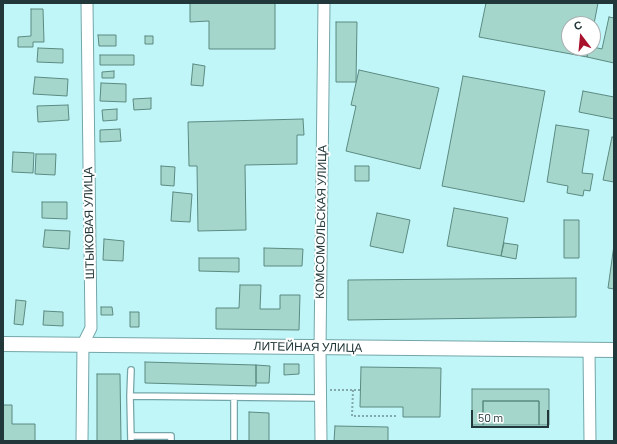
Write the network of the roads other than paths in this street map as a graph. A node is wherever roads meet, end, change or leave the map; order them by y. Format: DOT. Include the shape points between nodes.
graph roads {
  1 [pos="87,3"];
  2 [pos="324,3"];
  3 [pos="3,344"];
  4 [pos="83,344"];
  5 [pos="320,348"];
  6 [pos="589,350"];
  7 [pos="614,350"];
  8 [pos="131,370"];
  9 [pos="324,394"];
  10 [pos="130,396"];
  11 [pos="234,397"];
  12 [pos="131,438"];
  13 [pos="82,441"];
  14 [pos="171,441"];
  15 [pos="234,441"];
  16 [pos="321,441"];
  17 [pos="590,441"];
  1 -- 4 [label="street, ШТЫКОВАЯ УЛИЦА" via="91,328"];
  2 -- 5 [label="street, КОМСОМОЛЬСКАЯ УЛИЦА"];
  3 -- 4 [label="street, ЛИТЕЙНАЯ УЛИЦА"];
  4 -- 5 [label="street, ЛИТЕЙНАЯ УЛИЦА"];
  4 -- 13 [label="street, ШТЫКОВАЯ УЛИЦА"];
  5 -- 6 [label="street, ЛИТЕЙНАЯ УЛИЦА"];
  5 -- 9 [label="street, КОМСОМОЛЬСКАЯ УЛИЦА"];
  6 -- 7 [label="street, ЛИТЕЙНАЯ УЛИЦА"];
  6 -- 17 [label="street"];
  8 -- 10 [label="lane"];
  9 -- 11 [label="lane"];
  9 -- 16 [label="street, КОМСОМОЛЬСКАЯ УЛИЦА"];
  10 -- 11 [label="lane"];
  10 -- 12 [label="lane"];
  11 -- 15 [label="lane"];
  12 -- 14 [label="lane" via="171,436"];
}
